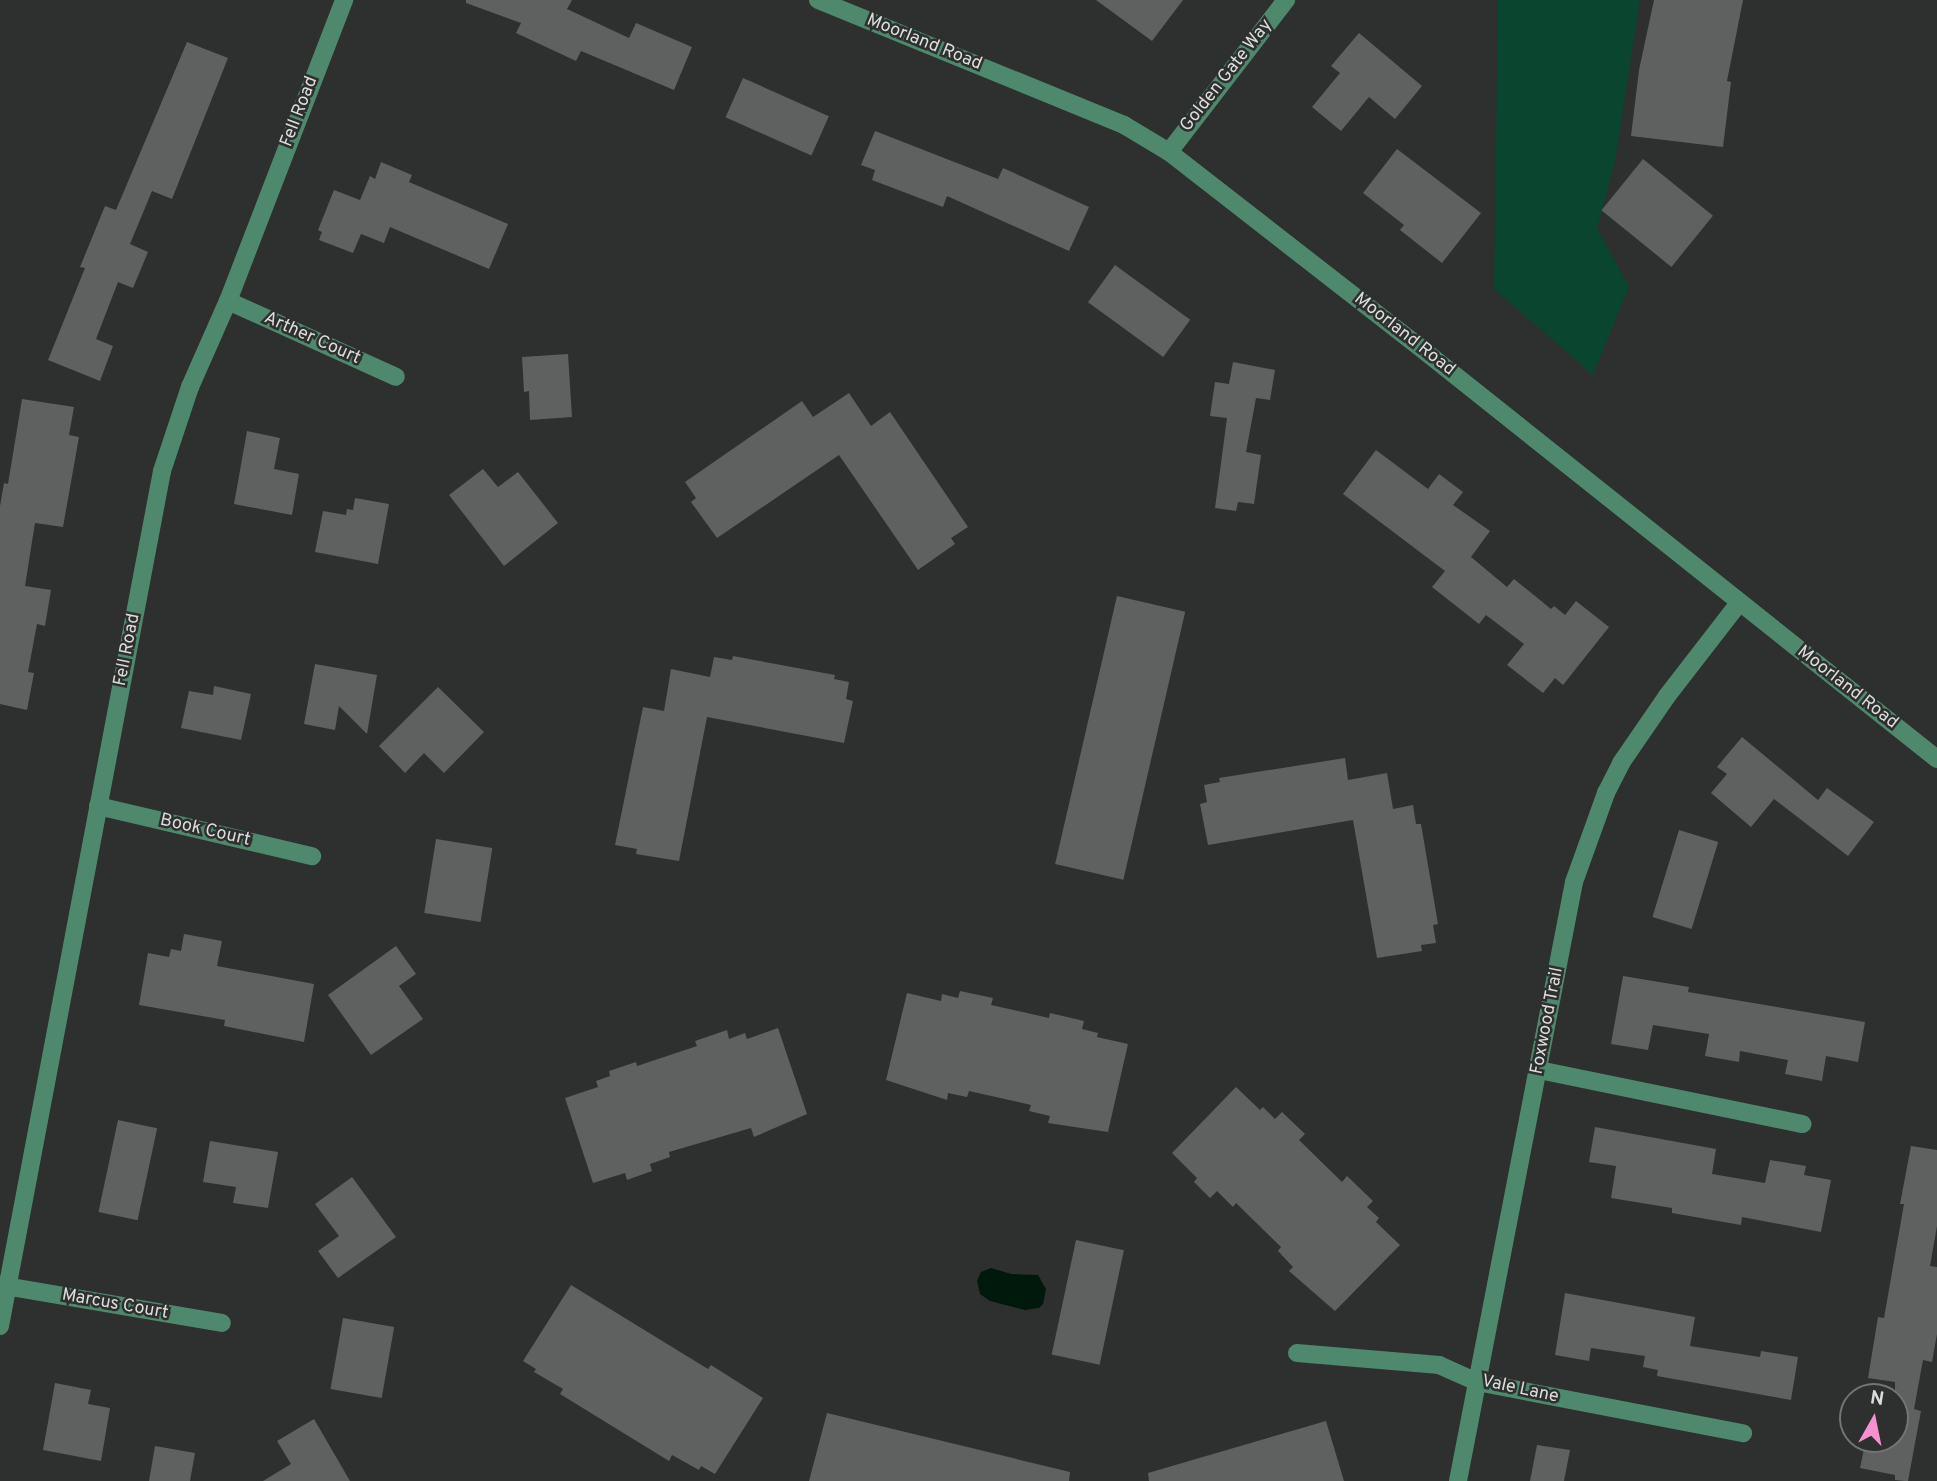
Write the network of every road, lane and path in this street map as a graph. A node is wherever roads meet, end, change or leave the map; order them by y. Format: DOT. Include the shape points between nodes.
graph roads {
  1 [pos="344,0"];
  2 [pos="818,0"];
  3 [pos="1286,0"];
  4 [pos="1169,152"];
  5 [pos="228,301"];
  6 [pos="396,377"];
  7 [pos="1739,603"];
  8 [pos="1937,760"];
  9 [pos="97,806"];
  10 [pos="312,856"];
  11 [pos="1539,1070"];
  12 [pos="1803,1124"];
  13 [pos="4,1285"];
  14 [pos="222,1323"];
  15 [pos="0,1326"];
  16 [pos="1297,1353"];
  17 [pos="1478,1382"];
  18 [pos="1743,1433"];
  19 [pos="1458,1481"];
  1 -- 5 [label="street, Fell Road"];
  2 -- 4 [label="street, Moorland Road" via="1124,125"];
  3 -- 4 [label="street, Golden Gate Way"];
  4 -- 7 [label="street, Moorland Road"];
  5 -- 6 [label="street, Arther Court"];
  5 -- 9 [label="street, Fell Road" via="190,387 162,471"];
  7 -- 8 [label="street, Moorland Road"];
  7 -- 11 [label="street, Foxwood Trail" via="1668,696 1606,793 1574,882"];
  9 -- 10 [label="street, Book Court"];
  9 -- 13 [label="street, Fell Road"];
  11 -- 12 [label="street"];
  11 -- 17 [label="street, Foxwood Trail"];
  13 -- 14 [label="street, Marcus Court"];
  13 -- 15 [label="street, Fell Road"];
  16 -- 17 [label="street, Vale Lane" via="1439,1365"];
  17 -- 18 [label="street, Vale Lane"];
  17 -- 19 [label="street, Foxwood Trail"];
}
